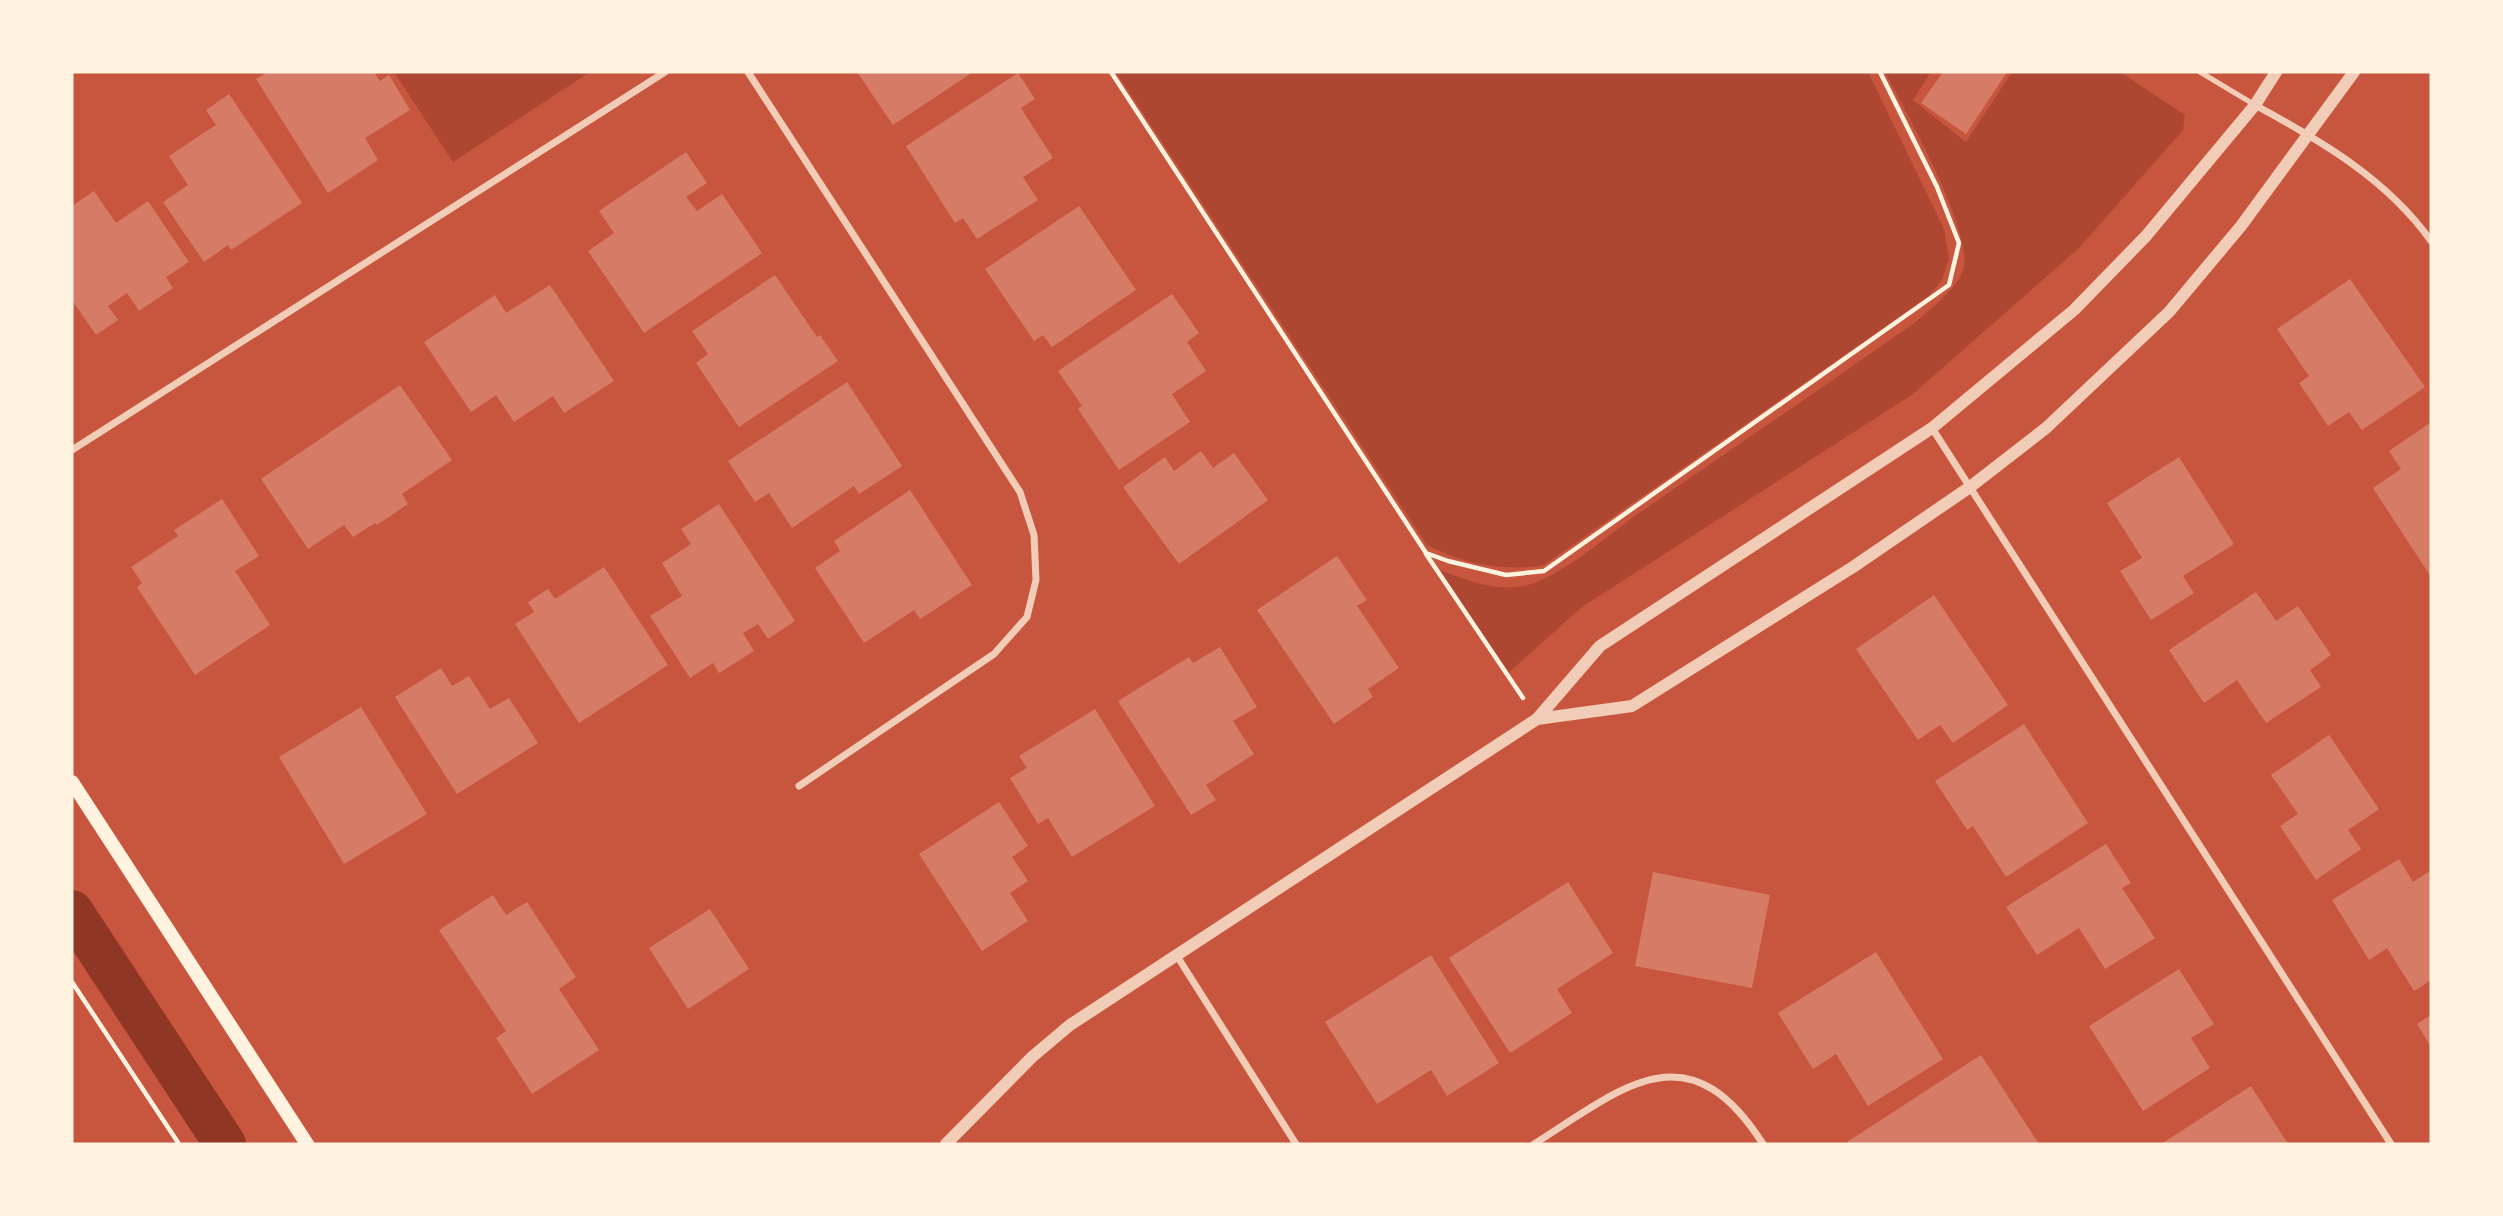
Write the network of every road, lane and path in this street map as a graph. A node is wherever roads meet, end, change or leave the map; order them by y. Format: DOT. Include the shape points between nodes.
graph roads {
  1 [pos="665,72"];
  2 [pos="748,72"];
  3 [pos="1111,72"];
  4 [pos="1880,72"];
  5 [pos="2200,72"];
  6 [pos="2276,72"];
  7 [pos="2354,72"];
  8 [pos="2255,105"];
  9 [pos="2308,135"];
  10 [pos="2431,241"];
  11 [pos="1932,428"];
  12 [pos="72,450"];
  13 [pos="1970,487"];
  14 [pos="1426,553"];
  15 [pos="1537,719"];
  16 [pos="72,782"];
  17 [pos="799,786"];
  18 [pos="1177,956"];
  19 [pos="72,982"];
  20 [pos="179,1144"];
  21 [pos="307,1144"];
  22 [pos="946,1144"];
  23 [pos="1296,1144"];
  24 [pos="1534,1144"];
  25 [pos="1763,1144"];
  26 [pos="2391,1144"];
  1 -- 12 [label="street"];
  2 -- 17 [label="street" via="1020,492 1034,535 1036,580 1027,617 995,654"];
  3 -- 14 [label="path"];
  4 -- 14 [label="path" via="1937,187 1959,243 1949,285 1544,571 1506,575"];
  5 -- 8 [label="lane"];
  6 -- 8 [label="street"];
  7 -- 9 [label="street"];
  8 -- 9 [label="street"];
  8 -- 11 [label="street" via="2146,236 2074,310"];
  9 -- 10 [label="street" via="2374,179"];
  9 -- 13 [label="street" via="2241,226 2169,312 2046,428"];
  11 -- 13 [label="street"];
  11 -- 15 [label="street" via="1600,646"];
  13 -- 15 [label="street" via="1853,567 1632,706"];
  13 -- 26 [label="street"];
  14 -- 15 [label="path"];
  15 -- 18 [label="street"];
  16 -- 21 [label="main road"];
  18 -- 22 [label="street" via="1070,1025"];
  18 -- 23 [label="street"];
  19 -- 20 [label="path"];
  24 -- 25 [label="street" via="1616,1092 1651,1078 1688,1077 1720,1092 1747,1119"];
}
